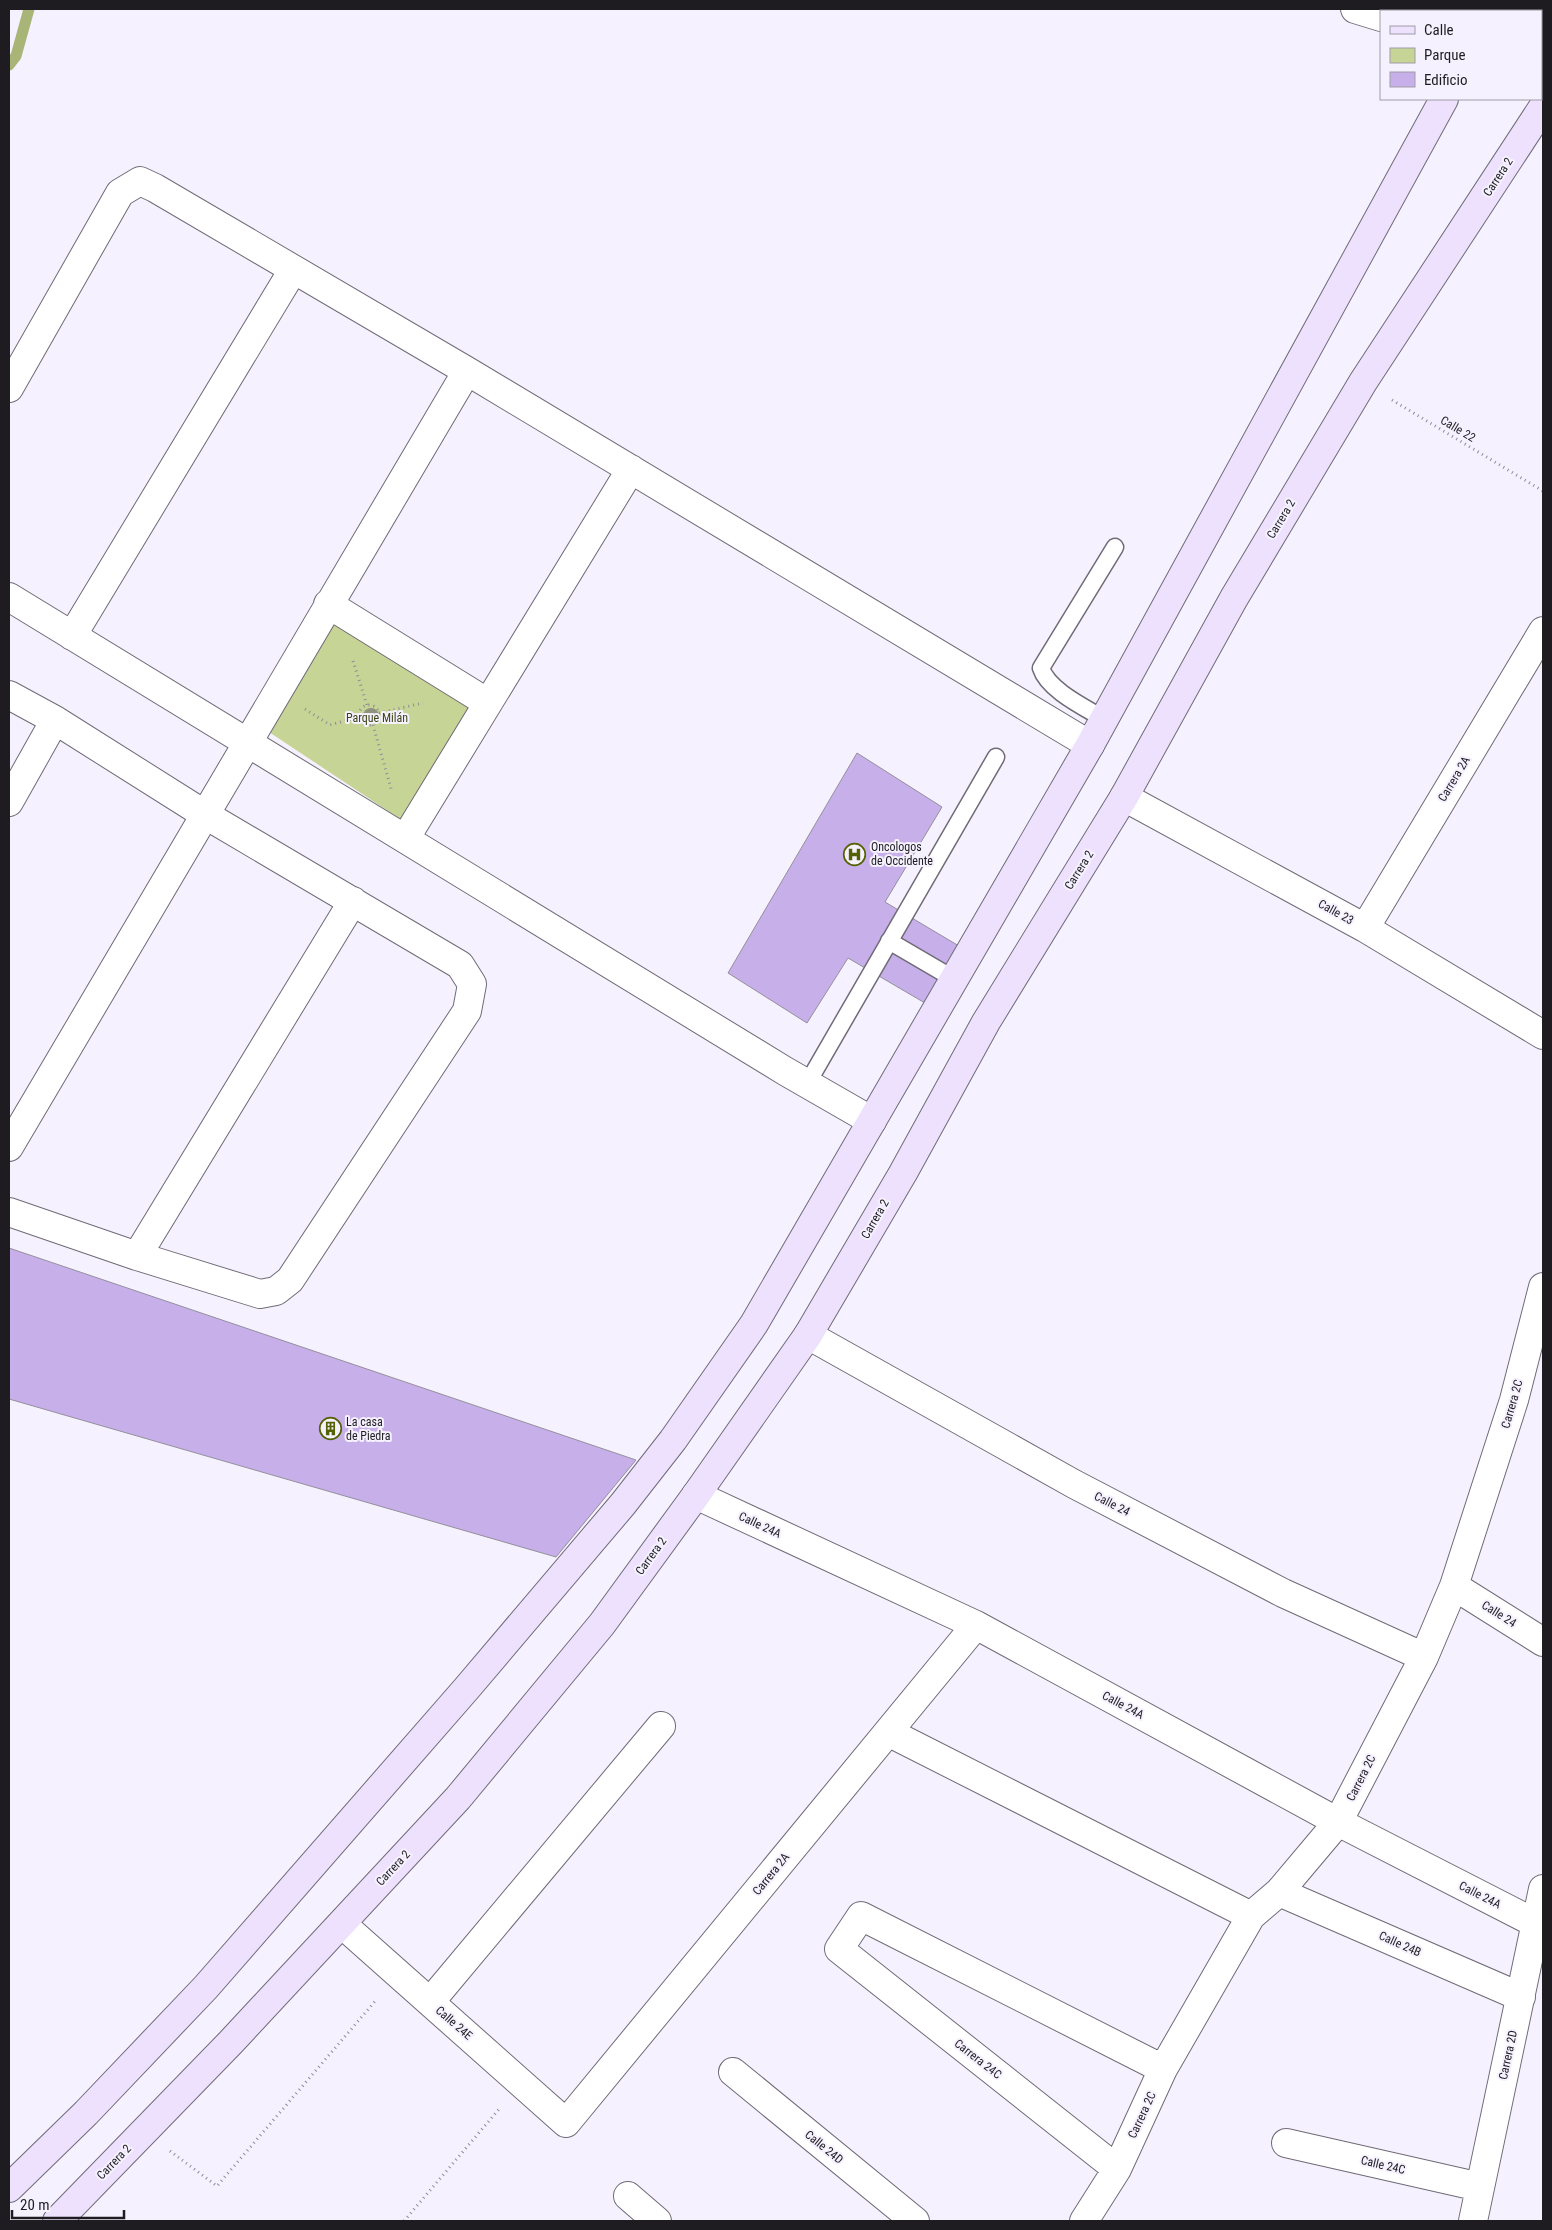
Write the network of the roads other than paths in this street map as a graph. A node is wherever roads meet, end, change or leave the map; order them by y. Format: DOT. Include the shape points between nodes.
graph roads {
  1 [pos="1355,9"];
  2 [pos="1380,17"];
  3 [pos="1443,100"];
  4 [pos="1543,107"];
  5 [pos="293,270"];
  6 [pos="467,370"];
  7 [pos="9,388"];
  8 [pos="631,469"];
  9 [pos="1115,547"];
  10 [pos="9,598"];
  11 [pos="328,604"];
  12 [pos="1543,631"];
  13 [pos="72,636"];
  14 [pos="9,695"];
  15 [pos="488,703"];
  16 [pos="1104,719"];
  17 [pos="55,720"];
  18 [pos="246,742"];
  19 [pos="1090,745"];
  20 [pos="996,757"];
  21 [pos="1124,797"];
  22 [pos="9,802"];
  23 [pos="204,814"];
  24 [pos="405,839"];
  25 [pos="353,902"];
  26 [pos="1365,928"];
  27 [pos="889,941"];
  28 [pos="954,979"];
  29 [pos="1543,1033"];
  30 [pos="807,1084"];
  31 [pos="872,1121"];
  32 [pos="9,1147"];
  33 [pos="9,1212"];
  34 [pos="137,1256"];
  35 [pos="1543,1287"];
  36 [pos="808,1335"];
  37 [pos="696,1495"];
  38 [pos="1454,1586"];
  39 [pos="976,1625"];
  40 [pos="1543,1642"];
  41 [pos="1424,1657"];
  42 [pos="661,1726"];
  43 [pos="888,1732"];
  44 [pos="1338,1822"];
  45 [pos="1543,1889"];
  46 [pos="1279,1892"];
  47 [pos="1252,1916"];
  48 [pos="342,1924"];
  49 [pos="1540,1925"];
  50 [pos="1520,1997"];
  51 [pos="430,2002"];
  52 [pos="1163,2069"];
  53 [pos="732,2072"];
  54 [pos="566,2123"];
  55 [pos="1286,2143"];
  56 [pos="1117,2169"];
  57 [pos="1480,2187"];
  58 [pos="9,2188"];
  59 [pos="628,2196"];
  60 [pos="57,2221"];
  61 [pos="656,2221"];
  62 [pos="915,2221"];
  63 [pos="1084,2221"];
  64 [pos="1473,2221"];
  1 -- 2 [label="street"];
  3 -- 16 [label="main road"];
  4 -- 21 [label="main road, Carrera 2" via="1363,382 1234,598"];
  5 -- 6 [label="street"];
  5 -- 7 [label="street" via="140,181 120,193"];
  5 -- 13 [label="street"];
  6 -- 8 [label="street"];
  6 -- 11 [label="street"];
  8 -- 15 [label="street"];
  8 -- 19 [label="street"];
  9 -- 16 [label="lane" via="1041,668 1044,678"];
  10 -- 13 [label="street"];
  11 -- 15 [label="street"];
  11 -- 18 [label="street"];
  12 -- 26 [label="street, Carrera 2A"];
  13 -- 18 [label="street"];
  14 -- 17 [label="street"];
  15 -- 24 [label="street"];
  16 -- 19 [label="main road"];
  17 -- 22 [label="street"];
  17 -- 23 [label="street"];
  18 -- 23 [label="street"];
  18 -- 24 [label="street"];
  19 -- 28 [label="main road"];
  20 -- 27 [label="lane"];
  21 -- 26 [label="street, Calle 23"];
  21 -- 36 [label="main road, Carrera 2" via="986,1022"];
  23 -- 25 [label="street"];
  23 -- 32 [label="street"];
  24 -- 30 [label="street"];
  25 -- 34 [label="street"];
  25 -- 34 [label="street" via="460,965 472,984 467,1011 290,1280 276,1291 260,1294"];
  26 -- 29 [label="street, Calle 23"];
  27 -- 28 [label="lane"];
  27 -- 30 [label="lane"];
  28 -- 31 [label="main road"];
  30 -- 31 [label="street"];
  31 -- 58 [label="main road" via="754,1324 624,1504 206,1987"];
  33 -- 34 [label="street"];
  35 -- 38 [label="street, Carrera 2C" via="1514,1400"];
  36 -- 37 [label="main road, Carrera 2"];
  36 -- 41 [label="street, Calle 24" via="1074,1484 1283,1593"];
  37 -- 39 [label="street, Calle 24A"];
  37 -- 48 [label="main road, Carrera 2" via="596,1632 458,1798"];
  38 -- 40 [label="street, Calle 24"];
  38 -- 41 [label="street, Carrera 2C"];
  39 -- 43 [label="street, Carrera 2A"];
  39 -- 44 [label="street, Calle 24A"];
  41 -- 44 [label="street, Carrera 2C"];
  42 -- 51 [label="street"];
  43 -- 47 [label="street"];
  43 -- 54 [label="street, Carrera 2A"];
  44 -- 46 [label="street, Carrera 2C"];
  44 -- 49 [label="street, Calle 24A"];
  45 -- 49 [label="street, Carrera 2D"];
  46 -- 47 [label="street, Carrera 2C"];
  46 -- 50 [label="street, Calle 24B"];
  47 -- 52 [label="street, Carrera 2C"];
  48 -- 51 [label="street, Calle 24E"];
  48 -- 60 [label="main road, Carrera 2"];
  49 -- 50 [label="street, Carrera 2D"];
  50 -- 57 [label="street, Carrera 2D"];
  51 -- 54 [label="street, Calle 24E"];
  52 -- 56 [label="street, Carrera 2C"];
  52 -- 56 [label="street, Carrera 24C" via="860,1916 839,1949"];
  53 -- 62 [label="street, Calle 24D"];
  55 -- 57 [label="street, Calle 24C"];
  56 -- 63 [label="street, Carrera 2C"];
  57 -- 64 [label="street, Carrera 2D"];
  59 -- 61 [label="street"];
}
